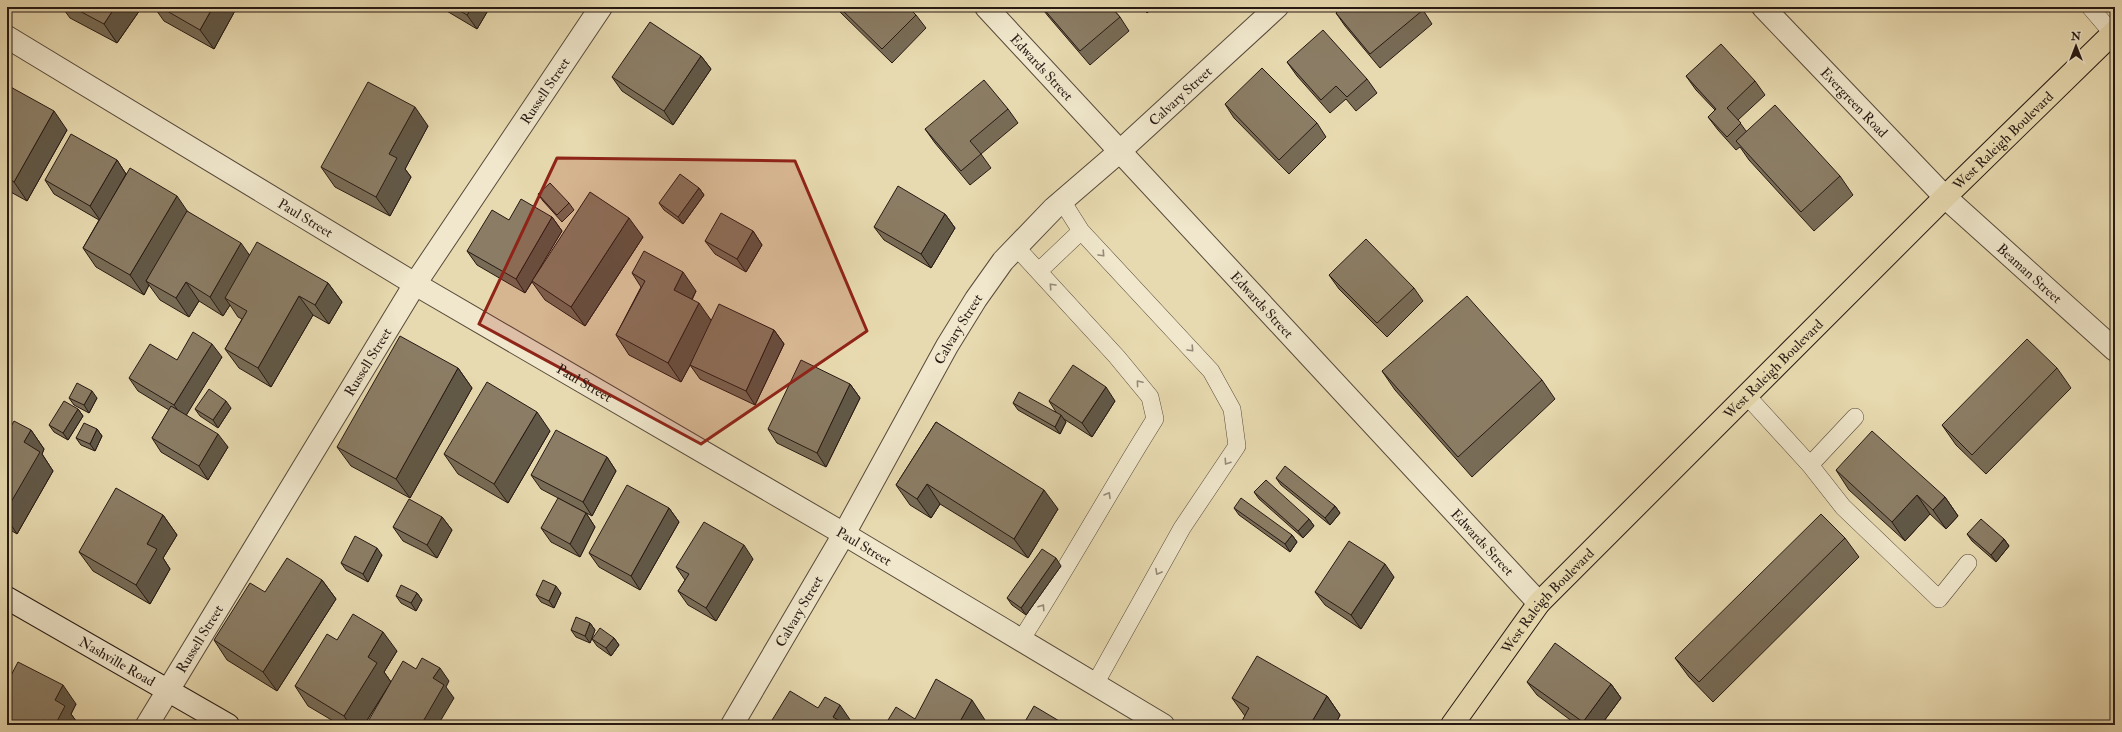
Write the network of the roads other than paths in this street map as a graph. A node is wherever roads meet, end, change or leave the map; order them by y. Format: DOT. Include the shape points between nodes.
graph roads {
  1 [pos="601,7"];
  2 [pos="986,7"];
  3 [pos="1277,7"];
  4 [pos="1763,7"];
  5 [pos="2090,7"];
  6 [pos="2114,33"];
  7 [pos="7,37"];
  8 [pos="1119,152"];
  9 [pos="1945,197"];
  10 [pos="1062,201"];
  11 [pos="1081,231"];
  12 [pos="1016,247"];
  13 [pos="1039,271"];
  14 [pos="415,284"];
  15 [pos="2115,350"];
  16 [pos="1747,396"];
  17 [pos="1855,417"];
  18 [pos="1810,465"];
  19 [pos="844,534"];
  20 [pos="1968,564"];
  21 [pos="7,598"];
  22 [pos="1539,603"];
  23 [pos="1021,640"];
  24 [pos="1095,684"];
  25 [pos="167,690"];
  26 [pos="147,725"];
  27 [pos="228,725"];
  28 [pos="732,725"];
  29 [pos="1163,725"];
  30 [pos="1452,725"];
  1 -- 14 [label="street, Russell Street"];
  2 -- 8 [label="street, Edwards Street"];
  3 -- 8 [label="street, Calvary Street"];
  4 -- 9 [label="street, Evergreen Road"];
  5 -- 6 [label="lane"];
  6 -- 9 [label="main road, West Raleigh Boulevard"];
  7 -- 14 [label="street, Paul Street"];
  8 -- 10 [label="street, Calvary Street"];
  8 -- 22 [label="street, Edwards Street"];
  9 -- 15 [label="street, Beaman Street"];
  9 -- 16 [label="main road, West Raleigh Boulevard"];
  10 -- 11 [label="lane"];
  10 -- 12 [label="street, Calvary Street"];
  11 -- 13 [label="lane"];
  11 -- 24 [label="lane, one-way" via="1211,371 1232,409 1238,446 1182,528"];
  12 -- 13 [label="lane"];
  12 -- 19 [label="street, Calvary Street" via="976,299"];
  23 -- 13 [label="lane, one-way" via="1060,580 1155,419 1150,396"];
  14 -- 19 [label="street, Paul Street"];
  14 -- 25 [label="street, Russell Street"];
  16 -- 18 [label="lane"];
  16 -- 22 [label="main road, West Raleigh Boulevard"];
  17 -- 18 [label="lane"];
  18 -- 20 [label="lane" via="1843,507 1939,599"];
  19 -- 23 [label="street, Paul Street"];
  19 -- 28 [label="street, Calvary Street"];
  21 -- 25 [label="street, Nashville Road"];
  22 -- 30 [label="main road, West Raleigh Boulevard"];
  23 -- 24 [label="street, Paul Street"];
  24 -- 29 [label="street, Paul Street"];
  25 -- 26 [label="street, Russell Street"];
  25 -- 27 [label="street, Nashville Road"];
}
